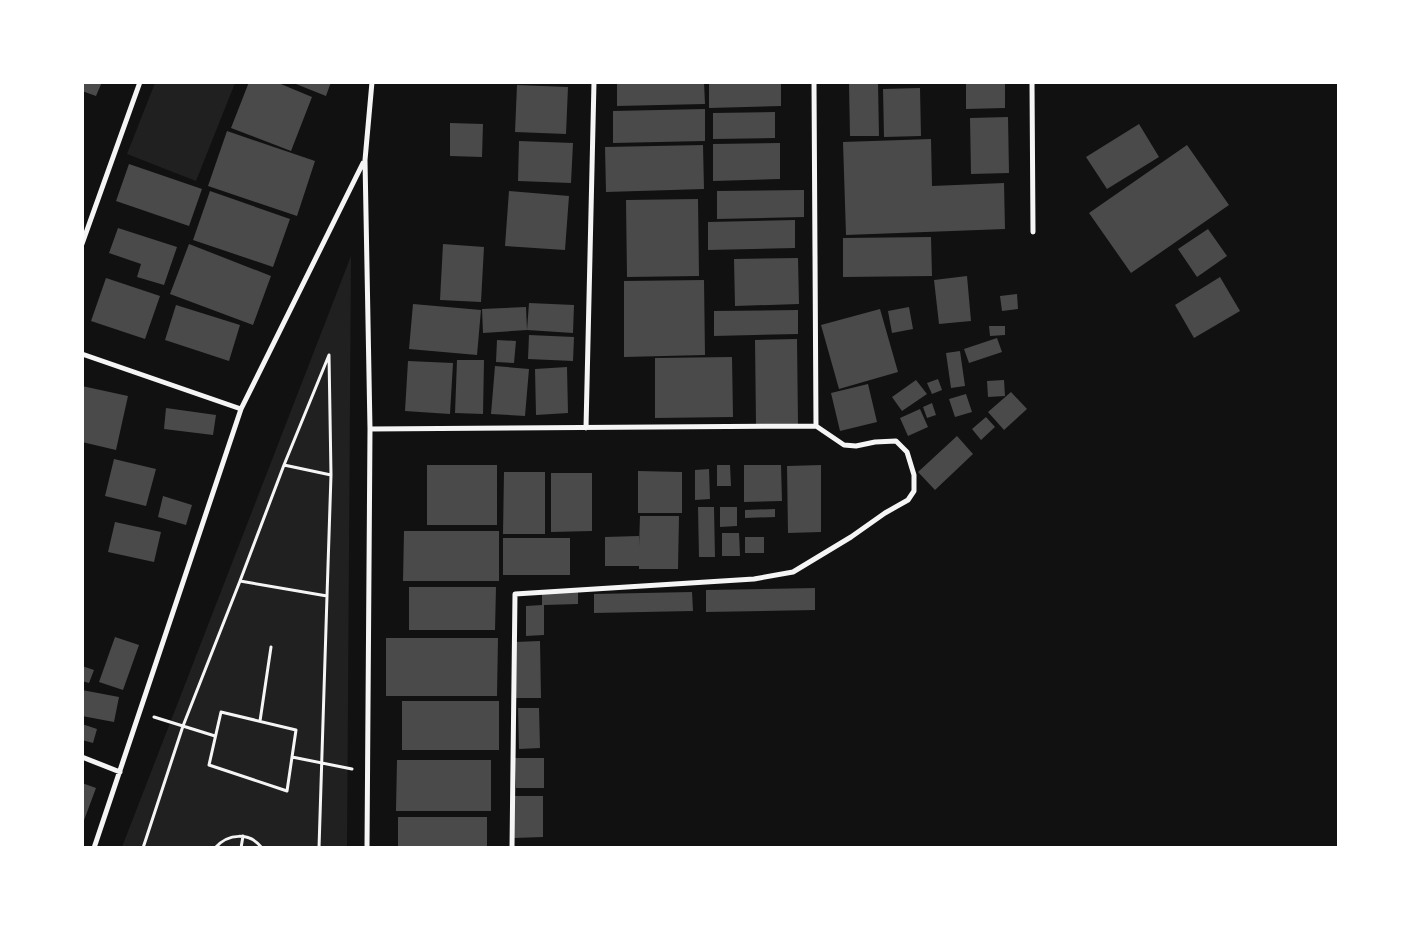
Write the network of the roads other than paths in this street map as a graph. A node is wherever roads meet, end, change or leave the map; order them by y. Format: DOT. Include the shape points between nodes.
graph roads {
  1 [pos="140,82"];
  2 [pos="372,82"];
  3 [pos="594,82"];
  4 [pos="814,82"];
  5 [pos="1032,82"];
  6 [pos="365,160"];
  7 [pos="1033,232"];
  8 [pos="82,244"];
  9 [pos="82,354"];
  10 [pos="241,409"];
  11 [pos="816,426"];
  12 [pos="586,428"];
  13 [pos="370,429"];
  14 [pos="82,757"];
  15 [pos="120,772"];
  16 [pos="94,848"];
  17 [pos="367,848"];
  18 [pos="512,848"];
  1 -- 8 [label="street"];
  2 -- 6 [label="street"];
  3 -- 12 [label="street"];
  4 -- 11 [label="street"];
  5 -- 7 [label="street"];
  6 -- 10 [label="street"];
  6 -- 13 [label="street"];
  9 -- 10 [label="street"];
  10 -- 15 [label="street"];
  11 -- 12 [label="street"];
  11 -- 18 [label="street" via="844,445 896,441 907,452 914,475 914,490 908,500 793,572 754,579 515,594"];
  12 -- 13 [label="street"];
  13 -- 17 [label="street"];
  14 -- 15 [label="street"];
  15 -- 16 [label="street"];
}
